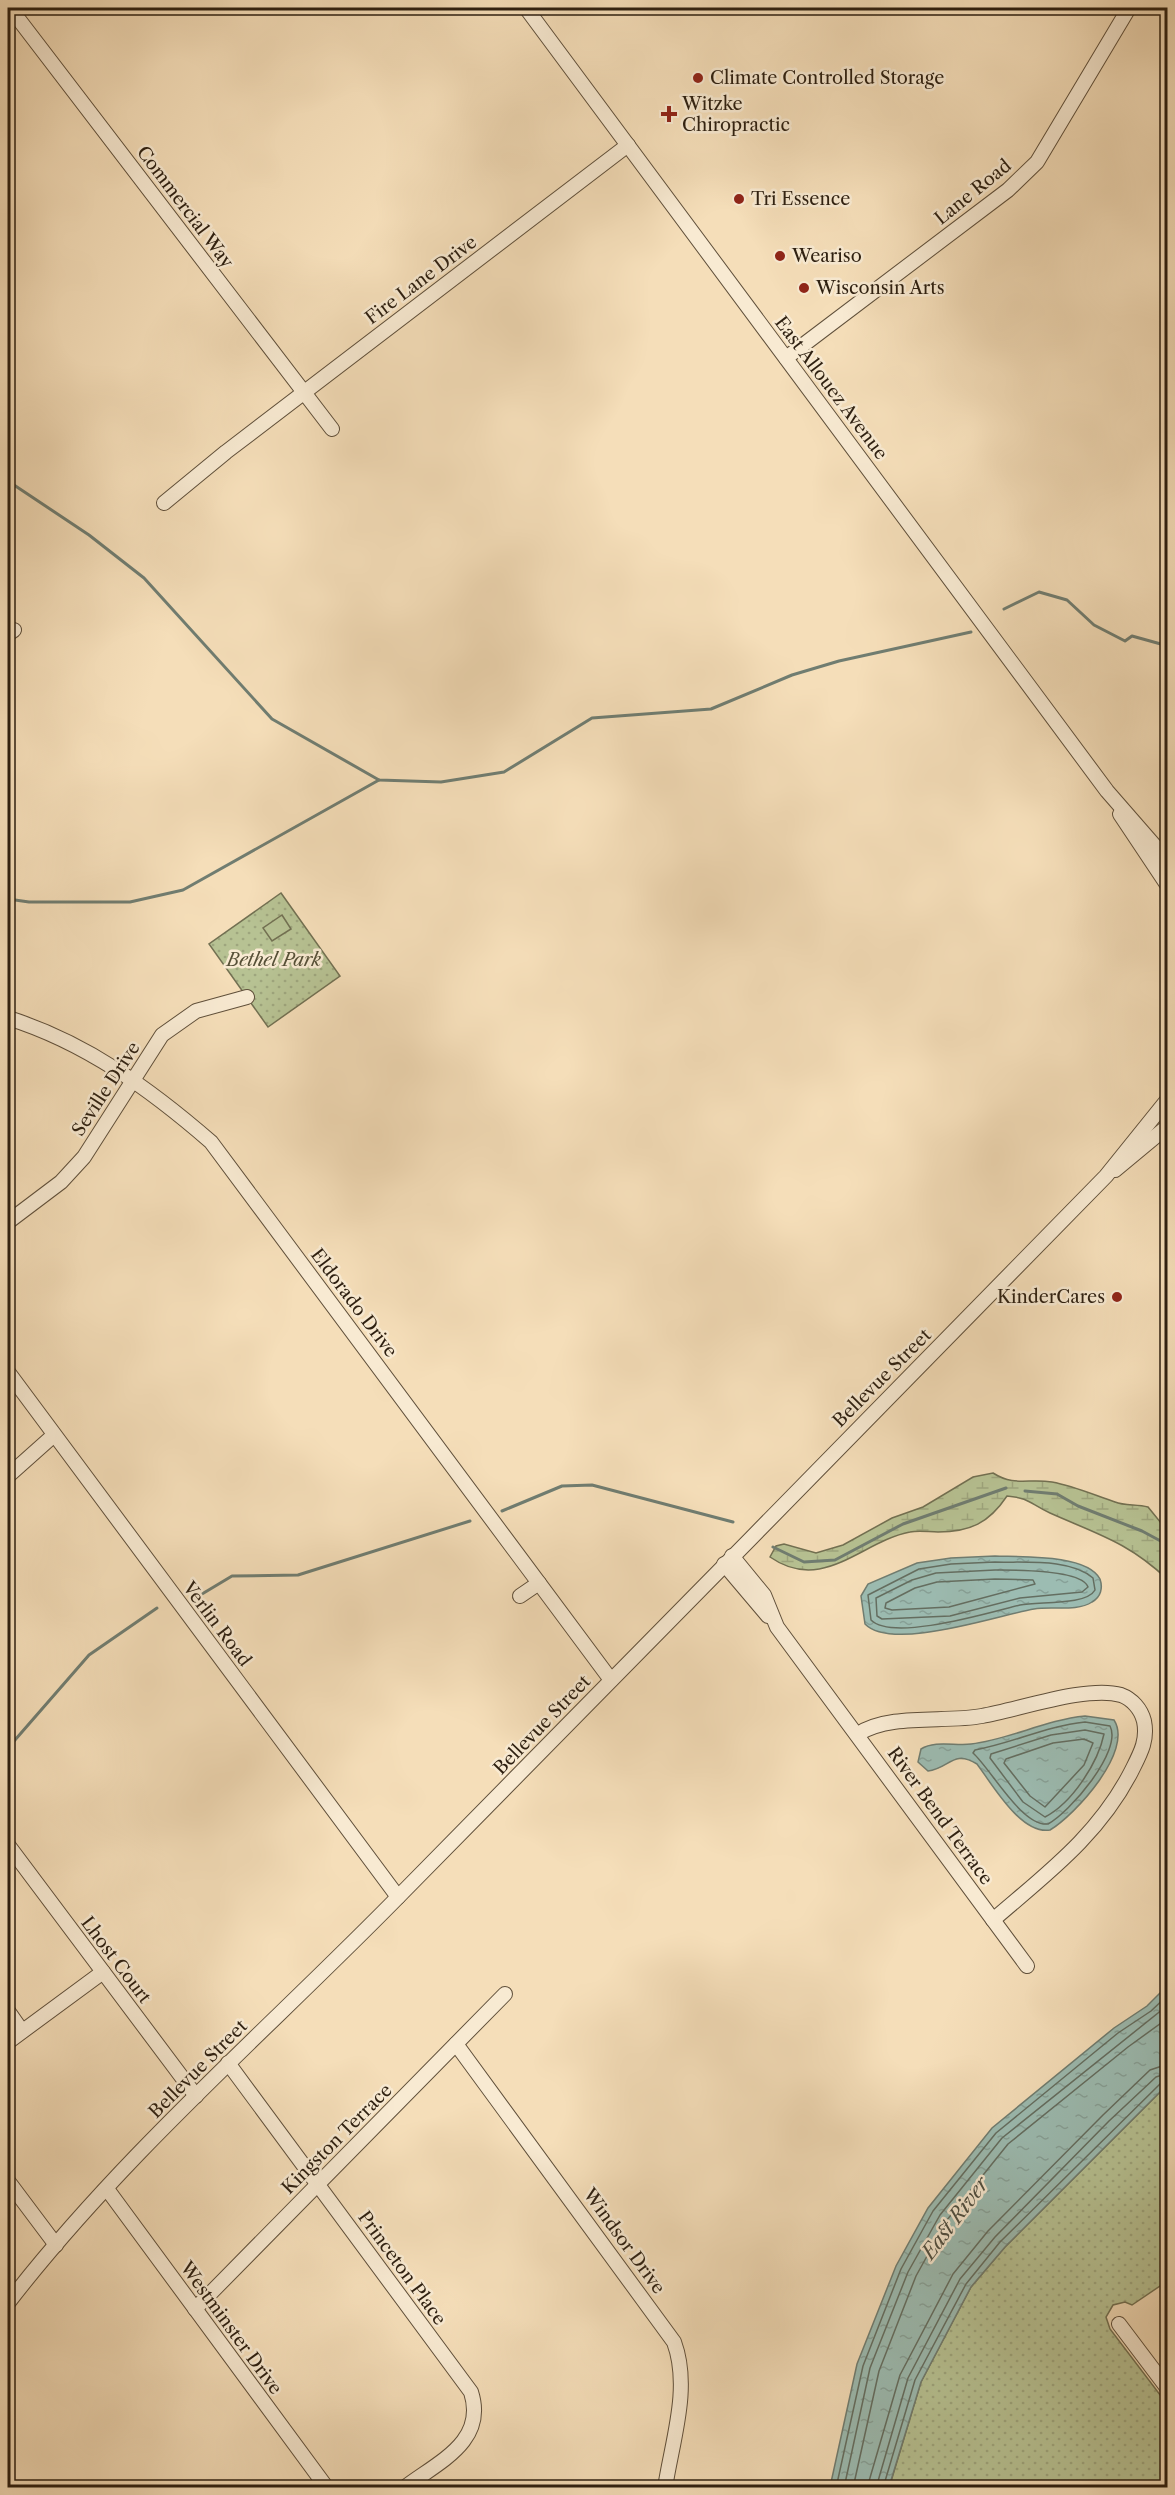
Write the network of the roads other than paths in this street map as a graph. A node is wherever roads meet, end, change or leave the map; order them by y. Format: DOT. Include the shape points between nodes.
graph roads {
  1 [pos="10,8"];
  2 [pos="526,8"];
  3 [pos="1129,8"];
  4 [pos="628,145"];
  5 [pos="786,358"];
  6 [pos="303,393"];
  7 [pos="332,429"];
  8 [pos="164,503"];
  9 [pos="1107,791"];
  10 [pos="1167,861"];
  11 [pos="1167,886"];
  12 [pos="247,997"];
  13 [pos="8,1018"];
  14 [pos="132,1080"];
  15 [pos="1167,1099"];
  16 [pos="1167,1126"];
  17 [pos="1106,1176"];
  18 [pos="8,1222"];
  19 [pos="8,1372"];
  20 [pos="54,1435"];
  21 [pos="8,1476"];
  22 [pos="728,1560"];
  23 [pos="539,1583"];
  24 [pos="520,1596"];
  25 [pos="610,1680"];
  26 [pos="858,1734"];
  27 [pos="8,1845"];
  28 [pos="398,1897"];
  29 [pos="993,1920"];
  30 [pos="1027,1966"];
  31 [pos="103,1972"];
  32 [pos="505,1994"];
  33 [pos="8,2011"];
  34 [pos="22,2031"];
  35 [pos="8,2042"];
  36 [pos="456,2044"];
  37 [pos="228,2063"];
  38 [pos="196,2096"];
  39 [pos="8,2181"];
  40 [pos="318,2184"];
  41 [pos="106,2189"];
  42 [pos="56,2245"];
  43 [pos="8,2303"];
  44 [pos="195,2308"];
  45 [pos="1119,2324"];
  46 [pos="1167,2389"];
  47 [pos="327,2487"];
  48 [pos="404,2487"];
  49 [pos="665,2487"];
  1 -- 6 [label="street, Commercial Way"];
  2 -- 4 [label="street, East Allouez Avenue"];
  3 -- 5 [label="street, Lane Road" via="1037,162 1008,190"];
  4 -- 5 [label="street, East Allouez Avenue"];
  4 -- 6 [label="street, Fire Lane Drive"];
  5 -- 9 [label="street, East Allouez Avenue"];
  6 -- 7 [label="street, Commercial Way"];
  6 -- 8 [label="street, Fire Lane Drive"];
  9 -- 10 [label="street, East Allouez Avenue"];
  9 -- 11 [label="street, East Allouez Avenue"];
  12 -- 14 [label="street, Seville Drive" via="196,1011 178,1022 162,1035"];
  13 -- 14 [label="street, Eldorado Drive" via="45,1030"];
  14 -- 18 [label="street, Seville Drive" via="84,1157 61,1182"];
  14 -- 23 [label="street, Eldorado Drive" via="211,1142"];
  15 -- 17 [label="street, Bellevue Street"];
  16 -- 17 [label="street, Bellevue Street" via="1130,1161"];
  17 -- 22 [label="street, Bellevue Street"];
  19 -- 20 [label="street, Verlin Road"];
  20 -- 21 [label="street"];
  20 -- 28 [label="street, Verlin Road"];
  22 -- 25 [label="street, Bellevue Street"];
  22 -- 26 [label="street, River Bend Terrace" via="764,1595 777,1627"];
  23 -- 24 [label="street"];
  23 -- 25 [label="street, Eldorado Drive"];
  25 -- 28 [label="street, Bellevue Street"];
  26 -- 29 [label="street, River Bend Terrace"];
  26 -- 29 [label="street, River Bend Terrace" via="877,1725 979,1717 1071,1696 1113,1694 1135,1703 1143,1717 1144,1746 1117,1798 1081,1843"];
  27 -- 31 [label="street, Lhost Court"];
  28 -- 37 [label="street, Bellevue Street"];
  29 -- 30 [label="street, River Bend Terrace"];
  31 -- 34 [label="street"];
  31 -- 38 [label="street, Lhost Court"];
  32 -- 36 [label="street, Kingston Terrace"];
  33 -- 34 [label="street"];
  34 -- 35 [label="street"];
  36 -- 40 [label="street, Kingston Terrace"];
  36 -- 49 [label="street, Windsor Drive" via="674,2342 682,2386"];
  37 -- 38 [label="street, Bellevue Street"];
  37 -- 40 [label="street, Princeton Place"];
  38 -- 41 [label="street, Bellevue Street"];
  39 -- 42 [label="street"];
  40 -- 44 [label="street, Kingston Terrace"];
  40 -- 48 [label="street, Princeton Place" via="467,2385 474,2404 474,2422 466,2439"];
  41 -- 42 [label="street, Bellevue Street"];
  41 -- 44 [label="street, Westminster Drive"];
  42 -- 43 [label="street, Bellevue Street"];
  44 -- 47 [label="street, Westminster Drive"];
  45 -- 46 [label="street"];
}
